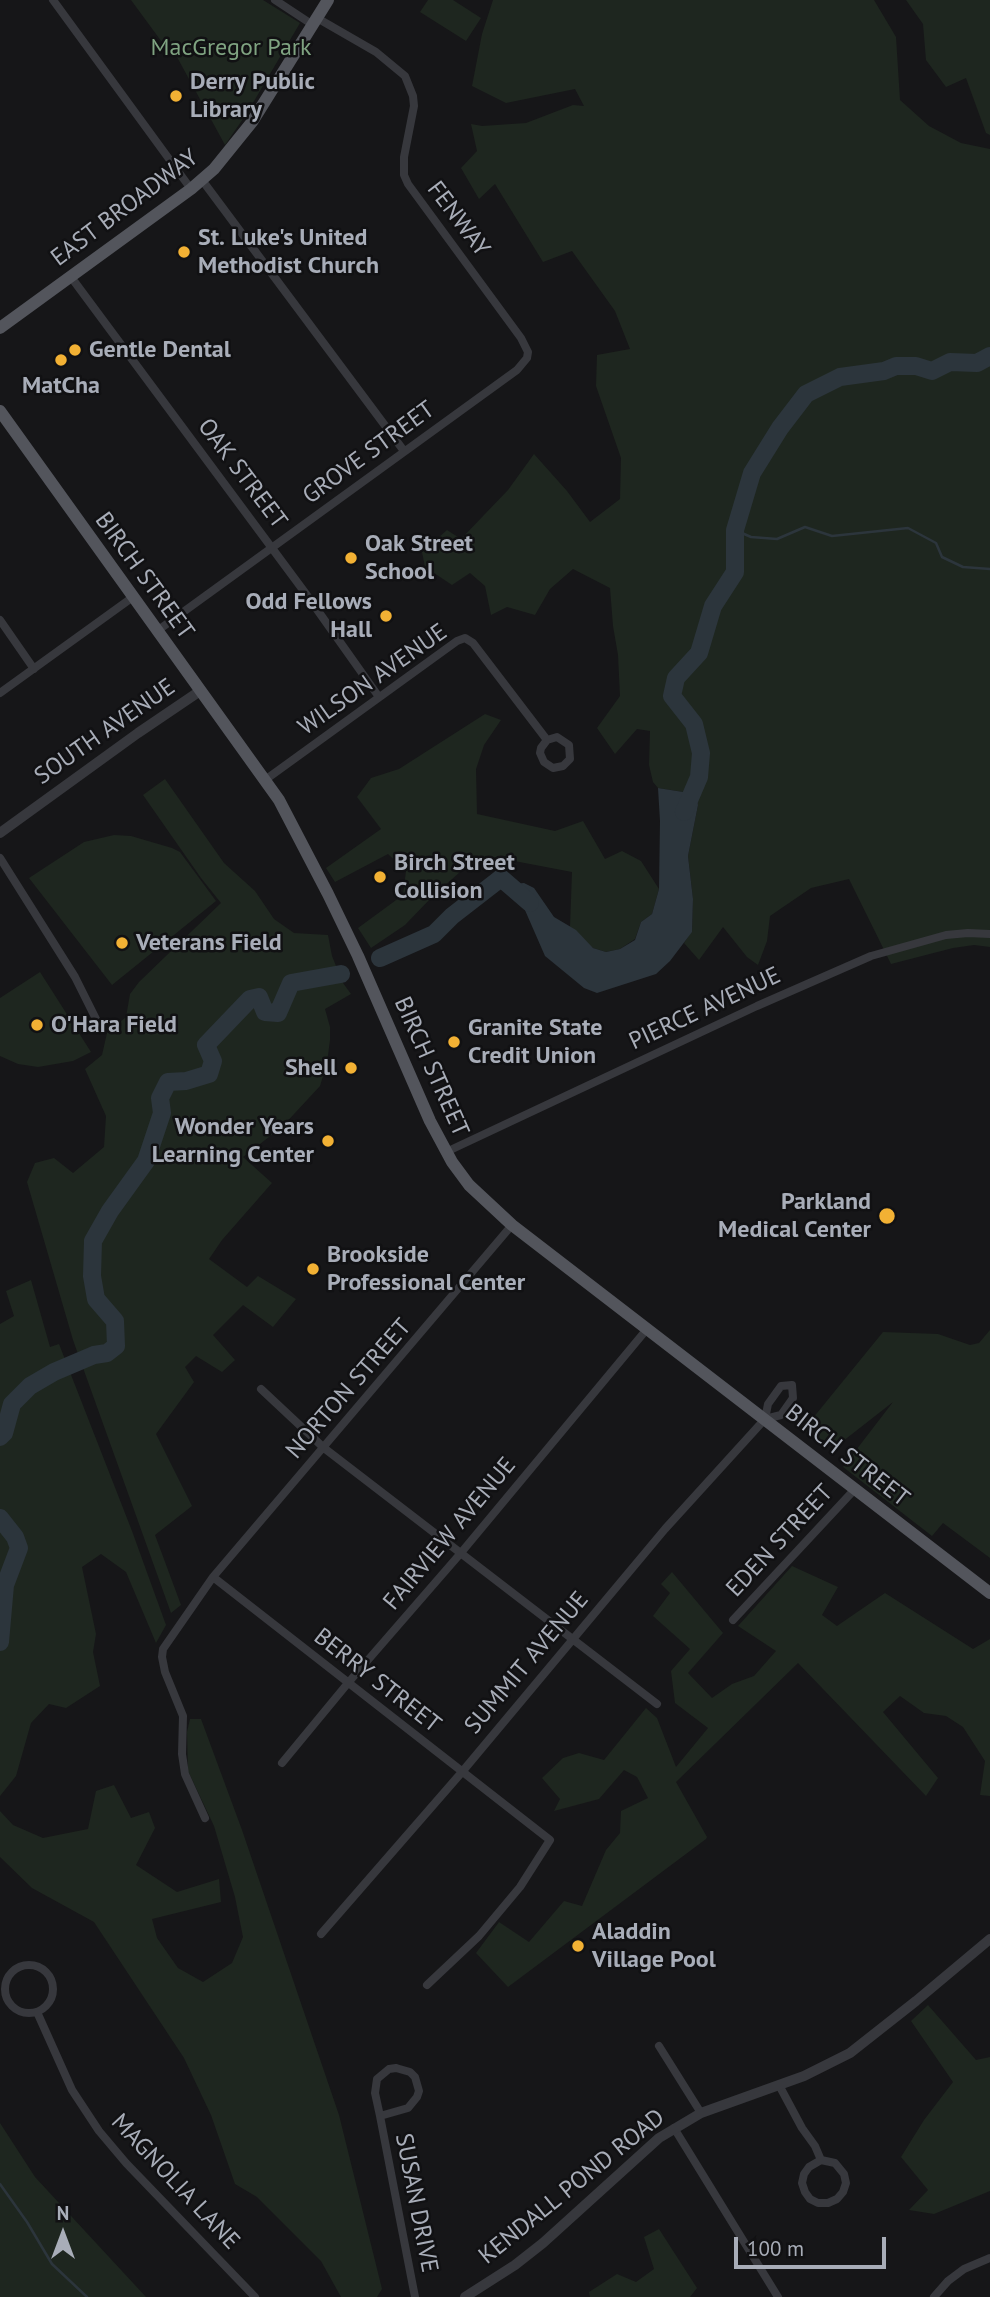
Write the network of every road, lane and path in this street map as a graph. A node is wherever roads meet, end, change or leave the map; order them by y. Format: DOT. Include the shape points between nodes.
graph roads {
  1 [pos="52,0"];
  2 [pos="275,0"];
  3 [pos="328,0"];
  4 [pos="315,21"];
  5 [pos="197,185"];
  6 [pos="71,277"];
  7 [pos="0,328"];
  8 [pos="528,352"];
  9 [pos="0,411"];
  10 [pos="404,451"];
  11 [pos="272,548"];
  12 [pos="133,597"];
  13 [pos="0,620"];
  14 [pos="158,631"];
  15 [pos="34,669"];
  16 [pos="200,691"];
  17 [pos="0,693"];
  18 [pos="379,697"];
  19 [pos="547,740"];
  20 [pos="265,779"];
  21 [pos="0,833"];
  22 [pos="0,858"];
  23 [pos="990,934"];
  24 [pos="101,1029"];
  25 [pos="446,1152"];
  26 [pos="512,1225"];
  27 [pos="647,1329"];
  28 [pos="261,1389"];
  29 [pos="765,1419"];
  30 [pos="324,1448"];
  31 [pos="855,1489"];
  32 [pos="460,1554"];
  33 [pos="214,1577"];
  34 [pos="990,1593"];
  35 [pos="733,1620"];
  36 [pos="572,1639"];
  37 [pos="348,1682"];
  38 [pos="657,1704"];
  39 [pos="282,1763"];
  40 [pos="462,1772"];
  41 [pos="205,1818"];
  42 [pos="321,1934"];
  43 [pos="990,1939"];
  44 [pos="427,1985"];
  45 [pos="37,2012"];
  46 [pos="659,2046"];
  47 [pos="779,2085"];
  48 [pos="701,2113"];
  49 [pos="380,2116"];
  50 [pos="674,2128"];
  51 [pos="821,2160"];
  52 [pos="990,2258"];
  53 [pos="255,2297"];
  54 [pos="415,2297"];
  55 [pos="465,2297"];
  56 [pos="778,2297"];
  57 [pos="934,2297"];
  1 -- 5 [label="street"];
  2 -- 4 [label="street, FENWAY"];
  3 -- 4 [label="main road, EAST BROADWAY"];
  4 -- 5 [label="main road, EAST BROADWAY" via="252,122"];
  4 -- 8 [label="street, FENWAY" via="376,52 405,76 414,106 404,156 408,184"];
  5 -- 6 [label="main road, EAST BROADWAY"];
  5 -- 10 [label="street"];
  6 -- 7 [label="main road, EAST BROADWAY"];
  6 -- 11 [label="street, OAK STREET"];
  8 -- 10 [label="street, GROVE STREET" via="517,370"];
  9 -- 12 [label="main road, BIRCH STREET"];
  10 -- 11 [label="street, GROVE STREET"];
  11 -- 14 [label="street, GROVE STREET"];
  11 -- 18 [label="street, OAK STREET"];
  12 -- 14 [label="main road, BIRCH STREET"];
  12 -- 15 [label="street"];
  13 -- 15 [label="street"];
  14 -- 16 [label="main road, BIRCH STREET"];
  15 -- 17 [label="street"];
  16 -- 20 [label="main road, BIRCH STREET"];
  16 -- 21 [label="street, SOUTH AVENUE"];
  18 -- 19 [label="street, WILSON AVENUE" via="466,639"];
  18 -- 20 [label="street, WILSON AVENUE"];
  20 -- 25 [label="main road, BIRCH STREET" via="328,894"];
  22 -- 24 [label="street" via="75,977"];
  23 -- 25 [label="street, PIERCE AVENUE" via="946,935 852,964"];
  25 -- 26 [label="main road, BIRCH STREET" via="481,1197"];
  26 -- 27 [label="main road, BIRCH STREET"];
  26 -- 30 [label="street, NORTON STREET"];
  27 -- 29 [label="main road, BIRCH STREET"];
  27 -- 32 [label="street, FAIRVIEW AVENUE"];
  28 -- 30 [label="street"];
  29 -- 31 [label="main road, BIRCH STREET"];
  29 -- 36 [label="street, SUMMIT AVENUE"];
  30 -- 32 [label="street"];
  30 -- 33 [label="street, NORTON STREET"];
  31 -- 34 [label="main road, BIRCH STREET"];
  31 -- 35 [label="street, EDEN STREET"];
  32 -- 36 [label="street"];
  32 -- 37 [label="street, FAIRVIEW AVENUE"];
  33 -- 37 [label="street, BERRY STREET"];
  33 -- 41 [label="street, NORTON STREET" via="168,1641 162,1657 183,1716 185,1774"];
  36 -- 38 [label="street"];
  36 -- 40 [label="street, SUMMIT AVENUE"];
  37 -- 39 [label="street, FAIRVIEW AVENUE"];
  37 -- 40 [label="street, BERRY STREET"];
  40 -- 42 [label="street, SUMMIT AVENUE"];
  40 -- 44 [label="street, BERRY STREET" via="550,1840 520,1887 479,1936"];
  43 -- 47 [label="street, KENDALL POND ROAD" via="850,2053"];
  45 -- 45 [label="street" via="18,2011 6,1995 9,1976 21,1967 40,1968 52,1984 49,2003"];
  45 -- 53 [label="street, MAGNOLIA LANE" via="72,2090 99,2131"];
  46 -- 48 [label="street"];
  47 -- 48 [label="street, KENDALL POND ROAD"];
  47 -- 51 [label="street"];
  48 -- 50 [label="street, KENDALL POND ROAD"];
  49 -- 49 [label="street, SUSAN DRIVE" via="377,2079 389,2069 410,2072 418,2084 414,2104"];
  49 -- 54 [label="street, SUSAN DRIVE"];
  50 -- 55 [label="street, KENDALL POND ROAD" via="543,2243"];
  50 -- 56 [label="street"];
  51 -- 51 [label="street" via="806,2170 802,2183 810,2199 828,2203 843,2192 846,2178 839,2166"];
  52 -- 57 [label="street" via="964,2269"];
}
